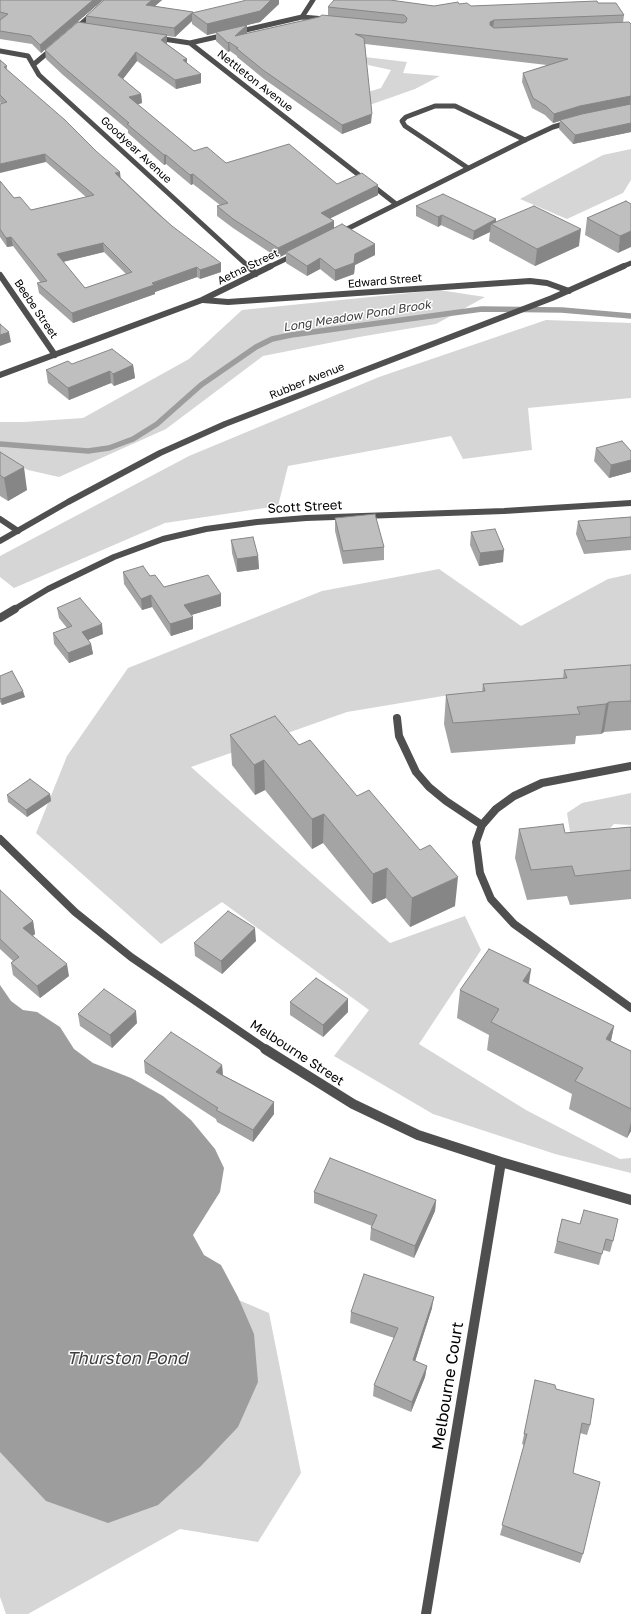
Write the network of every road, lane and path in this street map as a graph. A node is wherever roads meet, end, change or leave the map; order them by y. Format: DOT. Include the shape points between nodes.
graph roads {
  1 [pos="108,0"];
  2 [pos="313,0"];
  3 [pos="302,17"];
  4 [pos="328,20"];
  5 [pos="79,27"];
  6 [pos="88,28"];
  7 [pos="67,36"];
  8 [pos="148,37"];
  9 [pos="190,43"];
  10 [pos="56,46"];
  11 [pos="0,51"];
  12 [pos="34,64"];
  13 [pos="573,121"];
  14 [pos="525,140"];
  15 [pos="468,168"];
  16 [pos="396,204"];
  17 [pos="333,236"];
  18 [pos="298,253"];
  19 [pos="631,263"];
  20 [pos="256,274"];
  21 [pos="0,275"];
  22 [pos="569,291"];
  23 [pos="202,300"];
  24 [pos="55,355"];
  25 [pos="0,375"];
  26 [pos="631,503"];
  27 [pos="0,518"];
  28 [pos="18,530"];
  29 [pos="0,541"];
  30 [pos="0,618"];
  31 [pos="397,718"];
  32 [pos="631,766"];
  33 [pos="482,825"];
  34 [pos="0,839"];
  35 [pos="631,1008"];
  36 [pos="500,1162"];
  37 [pos="631,1200"];
  38 [pos="426,1614"];
  1 -- 5 [label="street"];
  2 -- 3 [label="street"];
  3 -- 4 [label="street"];
  3 -- 9 [label="street"];
  5 -- 6 [label="street"];
  5 -- 7 [label="street"];
  8 -- 9 [label="street, Nettleton Avenue"];
  9 -- 16 [label="street, Nettleton Avenue"];
  10 -- 12 [label="street"];
  11 -- 12 [label="street, Goodyear Avenue" via="28,56"];
  12 -- 20 [label="street, Goodyear Avenue" via="39,75"];
  13 -- 14 [label="street"];
  14 -- 15 [label="street"];
  14 -- 15 [label="street" via="455,106 435,106 402,121 405,126"];
  15 -- 16 [label="street"];
  16 -- 17 [label="street"];
  18 -- 20 [label="street, Aetna Street"];
  19 -- 22 [label="street, Rubber Avenue"];
  20 -- 23 [label="street, Aetna Street"];
  21 -- 24 [label="street, Beebe Street"];
  22 -- 23 [label="street, Edward Street" via="547,283 500,282 228,302"];
  22 -- 28 [label="street, Rubber Avenue" via="311,390 160,453"];
  23 -- 24 [label="street, Aetna Street"];
  24 -- 25 [label="street, Aetna Street"];
  26 -- 30 [label="street, Scott Street" via="504,511 306,518 206,528 114,556 48,589"];
  27 -- 28 [label="street"];
  28 -- 29 [label="street, Rubber Avenue"];
  31 -- 33 [label="street" via="399,736 416,772 446,801"];
  32 -- 33 [label="street" via="542,784 514,796 496,809"];
  33 -- 35 [label="street" via="476,842 480,873 492,899 514,924"];
  34 -- 36 [label="street, Melbourne Street" via="75,912 105,937 288,1063 353,1104 418,1135"];
  36 -- 37 [label="street, Melbourne Street"];
  36 -- 38 [label="street, Melbourne Court"];
}
